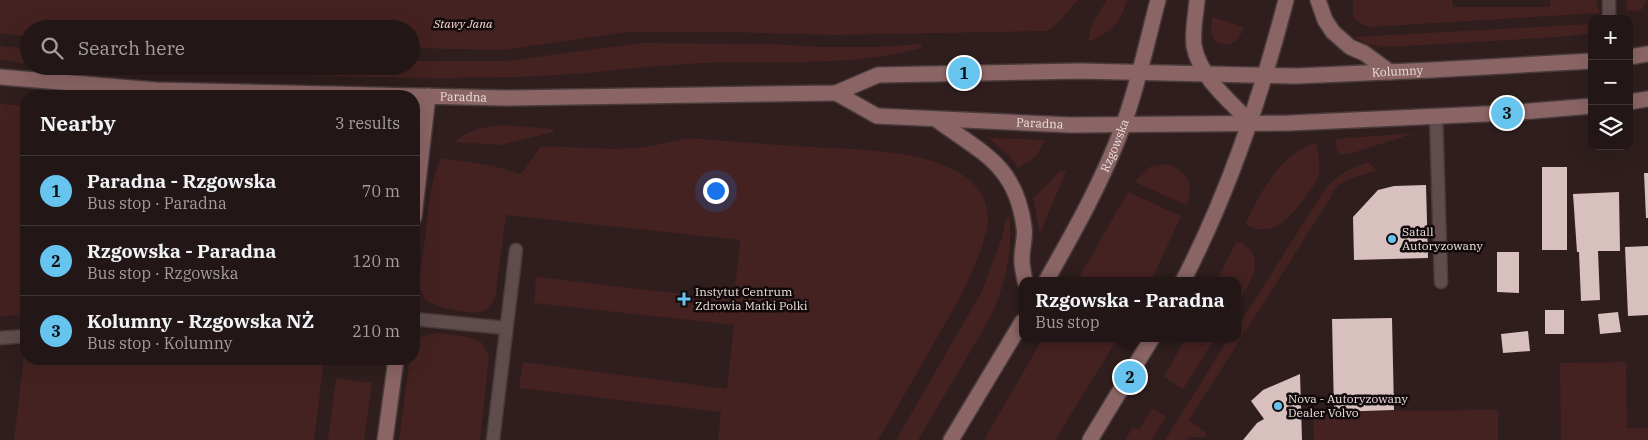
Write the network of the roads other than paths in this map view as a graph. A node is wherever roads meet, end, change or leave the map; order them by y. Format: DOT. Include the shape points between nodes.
graph roads {
  1 [pos="1158,0"];
  2 [pos="1198,0"];
  3 [pos="1286,0"];
  4 [pos="1318,0"];
  5 [pos="1609,0"];
  6 [pos="1609,15"];
  7 [pos="1648,54"];
  8 [pos="1633,56"];
  9 [pos="1588,60"];
  10 [pos="1138,72"];
  11 [pos="1390,72"];
  12 [pos="1204,74"];
  13 [pos="1266,75"];
  14 [pos="0,76"];
  15 [pos="156,90"];
  16 [pos="836,93"];
  17 [pos="420,96"];
  18 [pos="428,96"];
  19 [pos="1648,99"];
  20 [pos="1633,101"];
  21 [pos="1588,106"];
  22 [pos="1436,115"];
  23 [pos="938,120"];
  24 [pos="1251,123"];
  25 [pos="1123,125"];
  26 [pos="420,165"];
  27 [pos="516,250"];
  28 [pos="1024,277"];
  29 [pos="1048,277"];
  30 [pos="1185,277"];
  31 [pos="1441,282"];
  32 [pos="420,320"];
  33 [pos="1019,327"];
  34 [pos="506,328"];
  35 [pos="20,336"];
  36 [pos="0,338"];
  37 [pos="1150,342"];
  38 [pos="395,365"];
  39 [pos="385,440"];
  40 [pos="493,440"];
  41 [pos="951,440"];
  42 [pos="1090,440"];
  1 -- 10 [label="street, Rzgowska"];
  2 -- 12 [label="street" via="1194,46"];
  3 -- 13 [label="street"];
  4 -- 11 [label="street" via="1332,32"];
  5 -- 6 [label="lane"];
  7 -- 8 [label="street"];
  9 -- 11 [label="street, Kolumny"];
  10 -- 12 [label="street, Paradna"];
  10 -- 16 [label="street, Paradna" via="878,75"];
  10 -- 25 [label="street, Rzgowska"];
  11 -- 13 [label="street, Kolumny"];
  12 -- 13 [label="street, Kolumny"];
  12 -- 24 [label="street"];
  13 -- 24 [label="street"];
  14 -- 15 [label="street, Paradna"];
  16 -- 18 [label="street, Paradna" via="504,98"];
  16 -- 23 [label="street, Paradna" via="877,116"];
  17 -- 18 [label="street, Paradna"];
  18 -- 26 [label="street"];
  19 -- 20 [label="street"];
  21 -- 22 [label="street"];
  22 -- 24 [label="street"];
  22 -- 31 [label="lane"];
  23 -- 25 [label="street, Paradna"];
  23 -- 28 [label="street" via="987,154 1012,184 1020,203 1024,229"];
  24 -- 25 [label="street, Paradna"];
  24 -- 30 [label="street" via="1213,221"];
  25 -- 29 [label="street, Rzgowska" via="1081,219"];
  27 -- 34 [label="lane"];
  32 -- 34 [label="lane"];
  33 -- 41 [label="street"];
  34 -- 40 [label="lane"];
  35 -- 36 [label="lane"];
  37 -- 42 [label="street"];
  38 -- 39 [label="street"];
}
